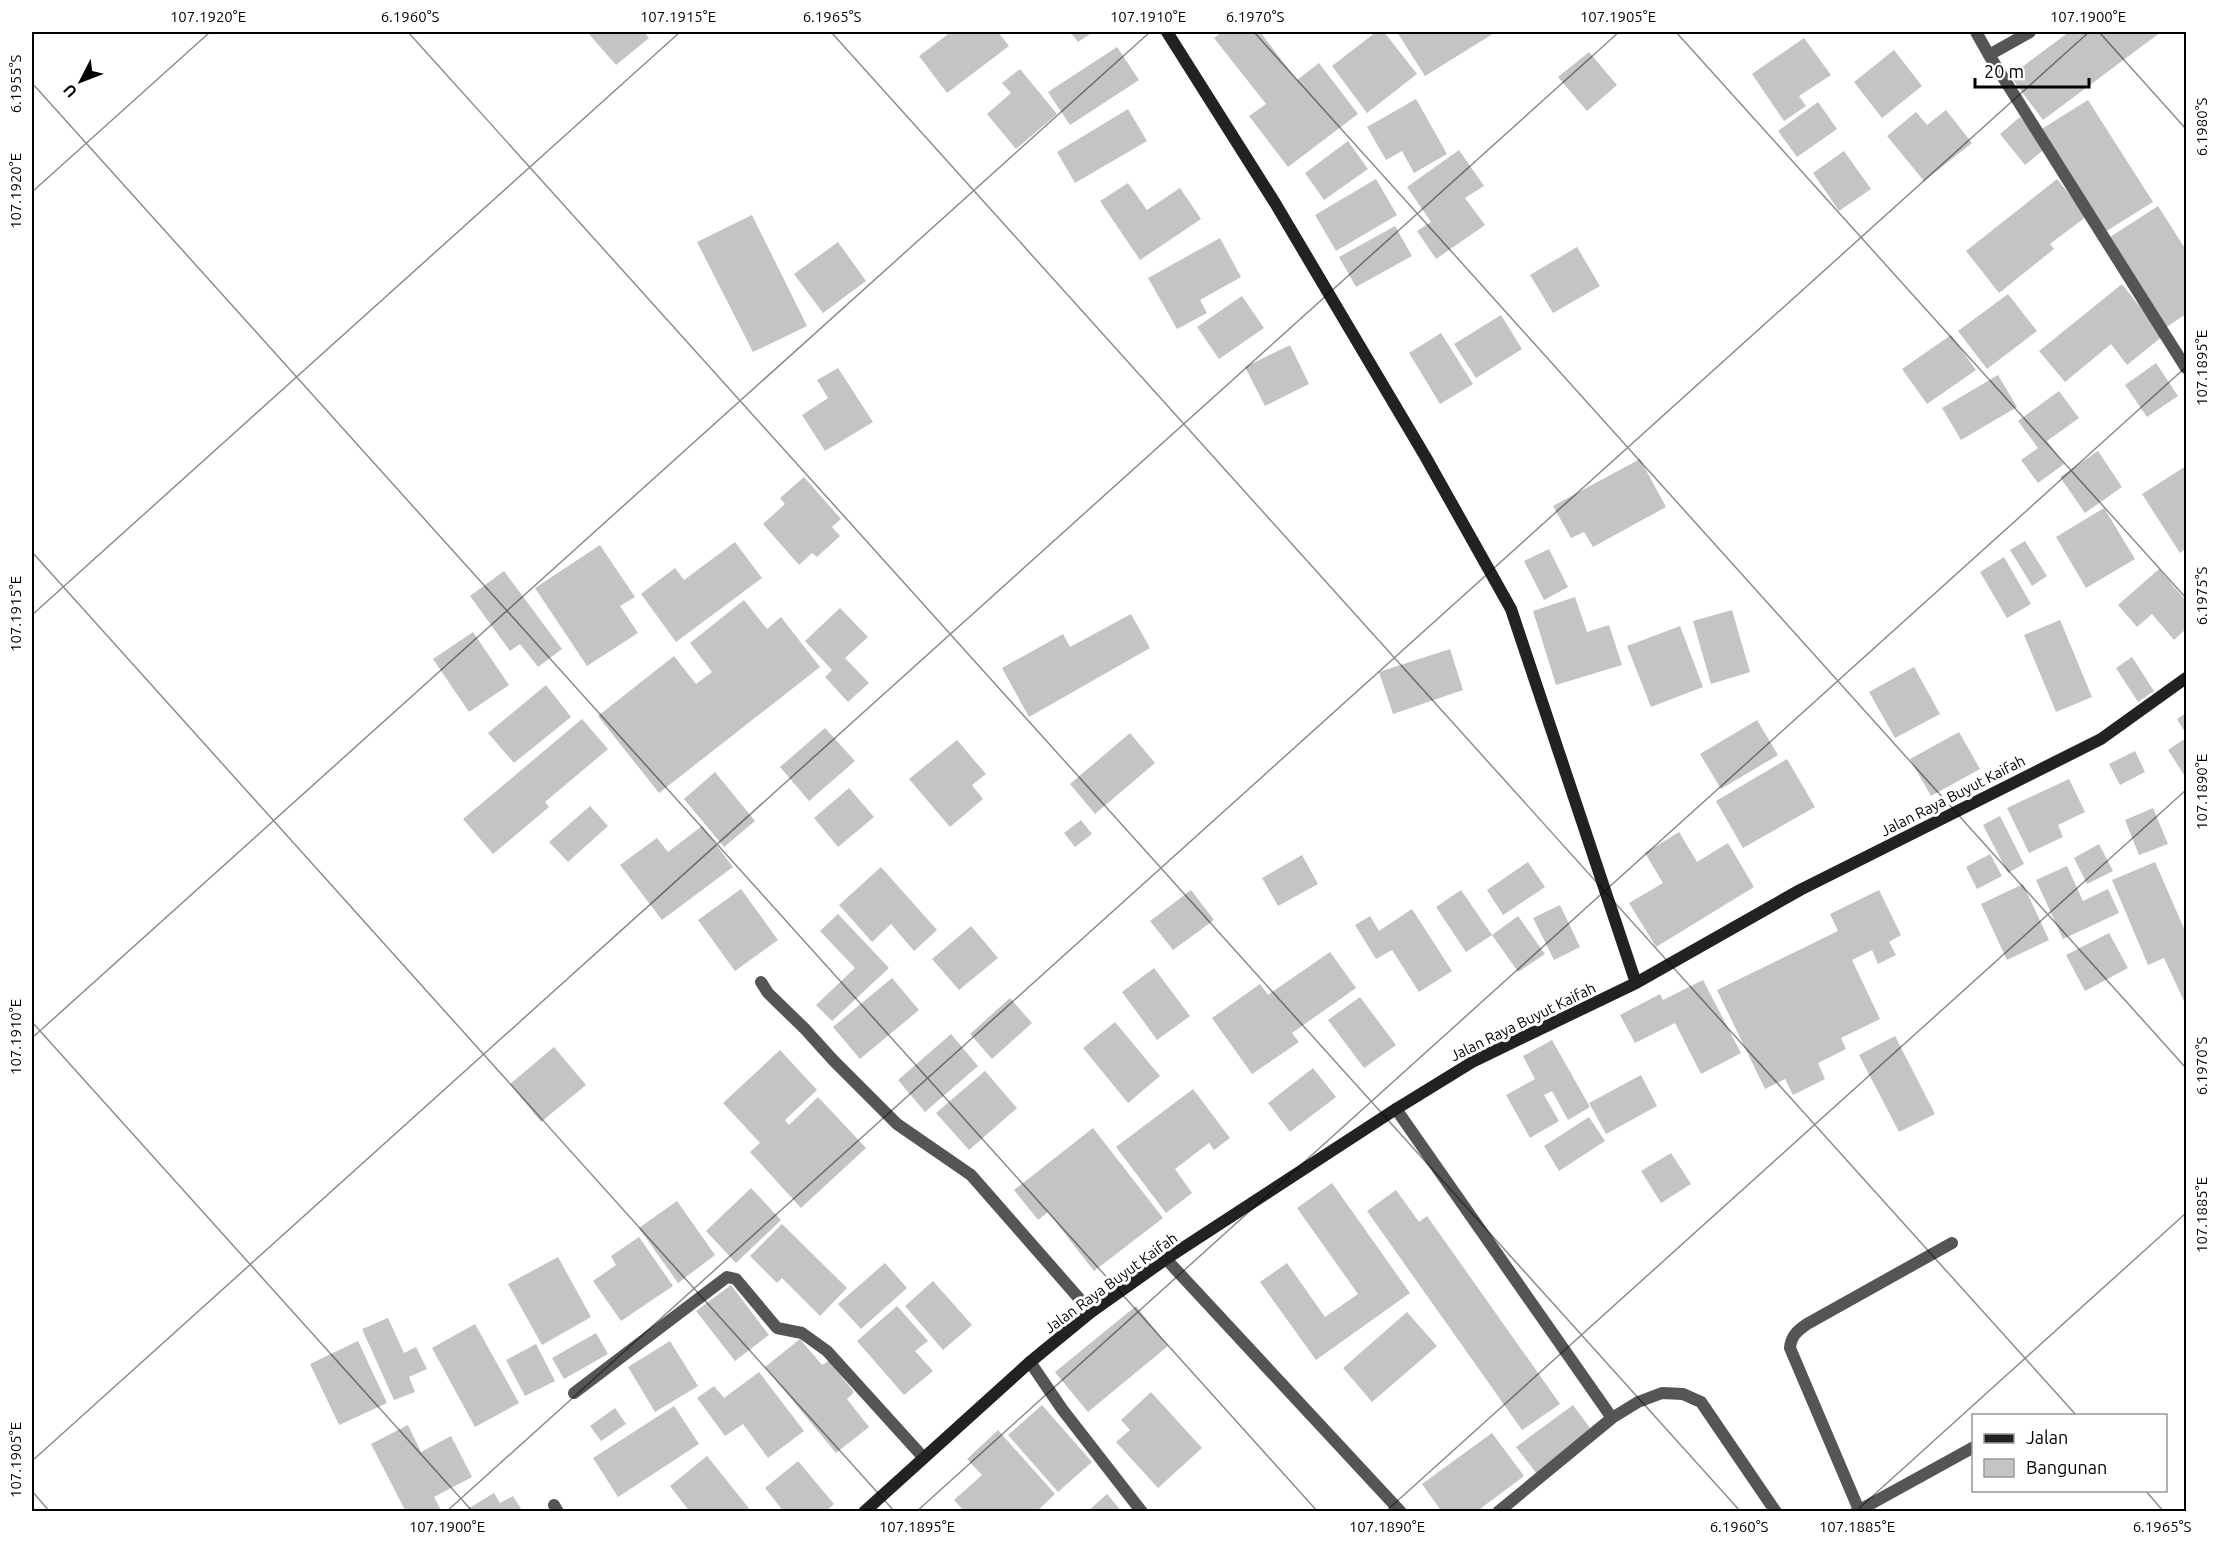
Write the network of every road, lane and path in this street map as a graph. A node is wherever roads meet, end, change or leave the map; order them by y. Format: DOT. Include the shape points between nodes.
graph roads {
  1 [pos="1167,32"];
  2 [pos="1976,32"];
  3 [pos="2030,32"];
  4 [pos="1989,55"];
  5 [pos="2187,368"];
  6 [pos="2187,678"];
  7 [pos="761,982"];
  8 [pos="1636,983"];
  9 [pos="1396,1109"];
  10 [pos="1952,1243"];
  11 [pos="1166,1258"];
  12 [pos="1091,1312"];
  13 [pos="1030,1362"];
  14 [pos="574,1393"];
  15 [pos="1612,1418"];
  16 [pos="1972,1448"];
  17 [pos="923,1457"];
  18 [pos="1858,1511"];
  19 [pos="864,1512"];
  20 [pos="1142,1512"];
  21 [pos="1401,1512"];
  22 [pos="1498,1512"];
  23 [pos="1776,1512"];
  1 -- 8 [label="street" via="1275,203 1511,609"];
  2 -- 4 [label="street"];
  3 -- 4 [label="street"];
  4 -- 5 [label="street"];
  6 -- 8 [label="street, Jalan Raya Buyut Kaifah" via="2101,739 1800,890"];
  7 -- 12 [label="street" via="897,1124 971,1175"];
  8 -- 9 [label="street, Jalan Raya Buyut Kaifah" via="1473,1061"];
  9 -- 11 [label="street, Jalan Raya Buyut Kaifah"];
  9 -- 15 [label="street"];
  10 -- 18 [label="street" via="1807,1324 1791,1341 1790,1348"];
  11 -- 12 [label="street, Jalan Raya Buyut Kaifah"];
  11 -- 21 [label="street"];
  12 -- 13 [label="street, Jalan Raya Buyut Kaifah"];
  13 -- 17 [label="street, Jalan Raya Buyut Kaifah"];
  13 -- 20 [label="street"];
  14 -- 17 [label="street" via="728,1277 736,1279 777,1328 802,1333 827,1351"];
  15 -- 22 [label="street"];
  15 -- 23 [label="street" via="1662,1393 1683,1394 1701,1402"];
  16 -- 18 [label="street"];
  17 -- 19 [label="street, Jalan Raya Buyut Kaifah"];
}
